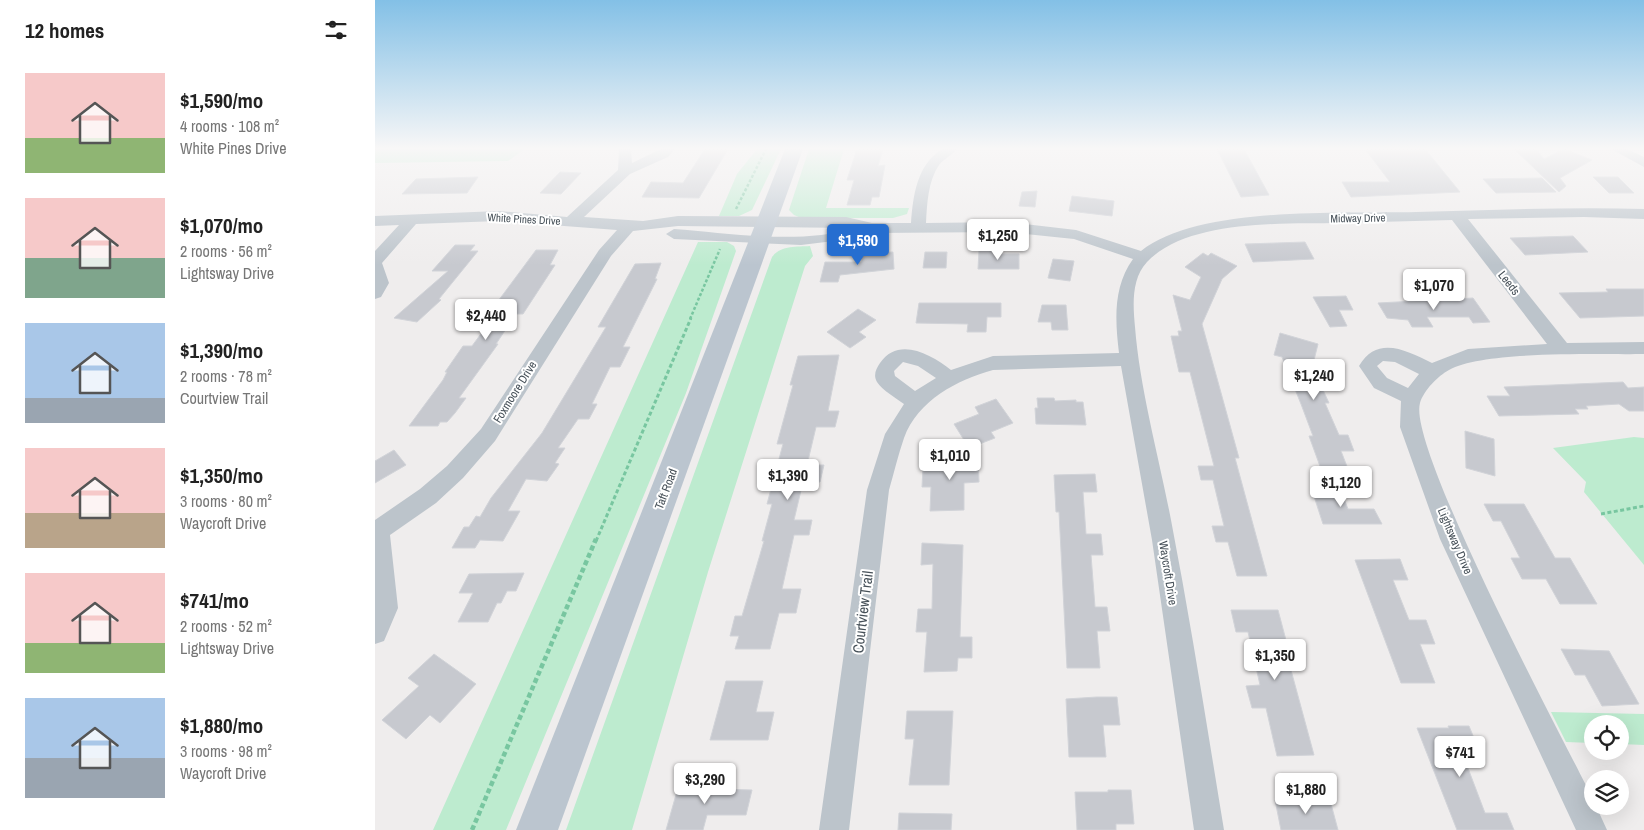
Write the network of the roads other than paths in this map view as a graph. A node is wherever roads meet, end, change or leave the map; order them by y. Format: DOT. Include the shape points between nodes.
graph roads {
  1 [pos="608,188"];
  2 [pos="780,188"];
  3 [pos="923,188"];
  4 [pos="1644,214"];
  5 [pos="1457,216"];
  6 [pos="411,220"];
  7 [pos="375,221"];
  8 [pos="572,222"];
  9 [pos="636,226"];
  10 [pos="918,226"];
  11 [pos="764,230"];
  12 [pos="1143,257"];
  13 [pos="375,263"];
  14 [pos="375,293"];
  15 [pos="1127,317"];
  16 [pos="1644,348"];
  17 [pos="1562,350"];
  18 [pos="1130,359"];
  19 [pos="1433,373"];
  20 [pos="949,378"];
  21 [pos="1413,398"];
  22 [pos="916,402"];
  23 [pos="376,533"];
  24 [pos="375,632"];
  25 [pos="537,830"];
  26 [pos="834,830"];
  27 [pos="1209,830"];
  28 [pos="1591,830"];
  1 -- 8 [label="street"];
  2 -- 11 [label="street, Taft Road"];
  3 -- 10 [label="street"];
  4 -- 5 [label="street, Midway Drive" via="1584,212"];
  5 -- 12 [label="street, Midway Drive" via="1223,224 1177,236"];
  5 -- 17 [label="street, Leeds"];
  6 -- 7 [label="street, White Pines Drive"];
  6 -- 8 [label="street, White Pines Drive" via="499,216"];
  6 -- 13 [label="street"];
  8 -- 9 [label="street, White Pines Drive"];
  9 -- 11 [label="street, White Pines Drive" via="678,221 731,221"];
  9 -- 11 [label="street, White Pines Drive" via="671,234 723,237"];
  9 -- 23 [label="street, Foxmoore Drive" via="605,253 488,435 428,496"];
  10 -- 11 [label="street, White Pines Drive" via="872,228 853,236 816,240"];
  10 -- 12 [label="street, White Pines Drive" via="1046,230 1083,237"];
  11 -- 25 [label="street, Taft Road"];
  12 -- 15 [label="street, Midway Drive" via="1131,274"];
  13 -- 14 [label="street" via="381,283"];
  15 -- 18 [label="street, Waycroft Drive"];
  16 -- 17 [label="street, Lightsway Drive"];
  17 -- 19 [label="street, Lightsway Drive" via="1468,356 1441,365"];
  18 -- 20 [label="street, Courtview Trail" via="993,363"];
  18 -- 27 [label="street, Waycroft Drive" via="1166,555"];
  19 -- 21 [label="street, Lightsway Drive" via="1421,383"];
  19 -- 21 [label="street" via="1391,354 1370,360 1368,366 1375,378"];
  20 -- 22 [label="street, Courtview Trail"];
  20 -- 22 [label="street" via="919,356 893,360 885,370 885,379"];
  21 -- 28 [label="street, Lightsway Drive" via="1410,402 1410,427 1452,539"];
  22 -- 26 [label="street, Courtview Trail" via="895,434 878,490"];
  23 -- 24 [label="street" via="387,608"];
}
